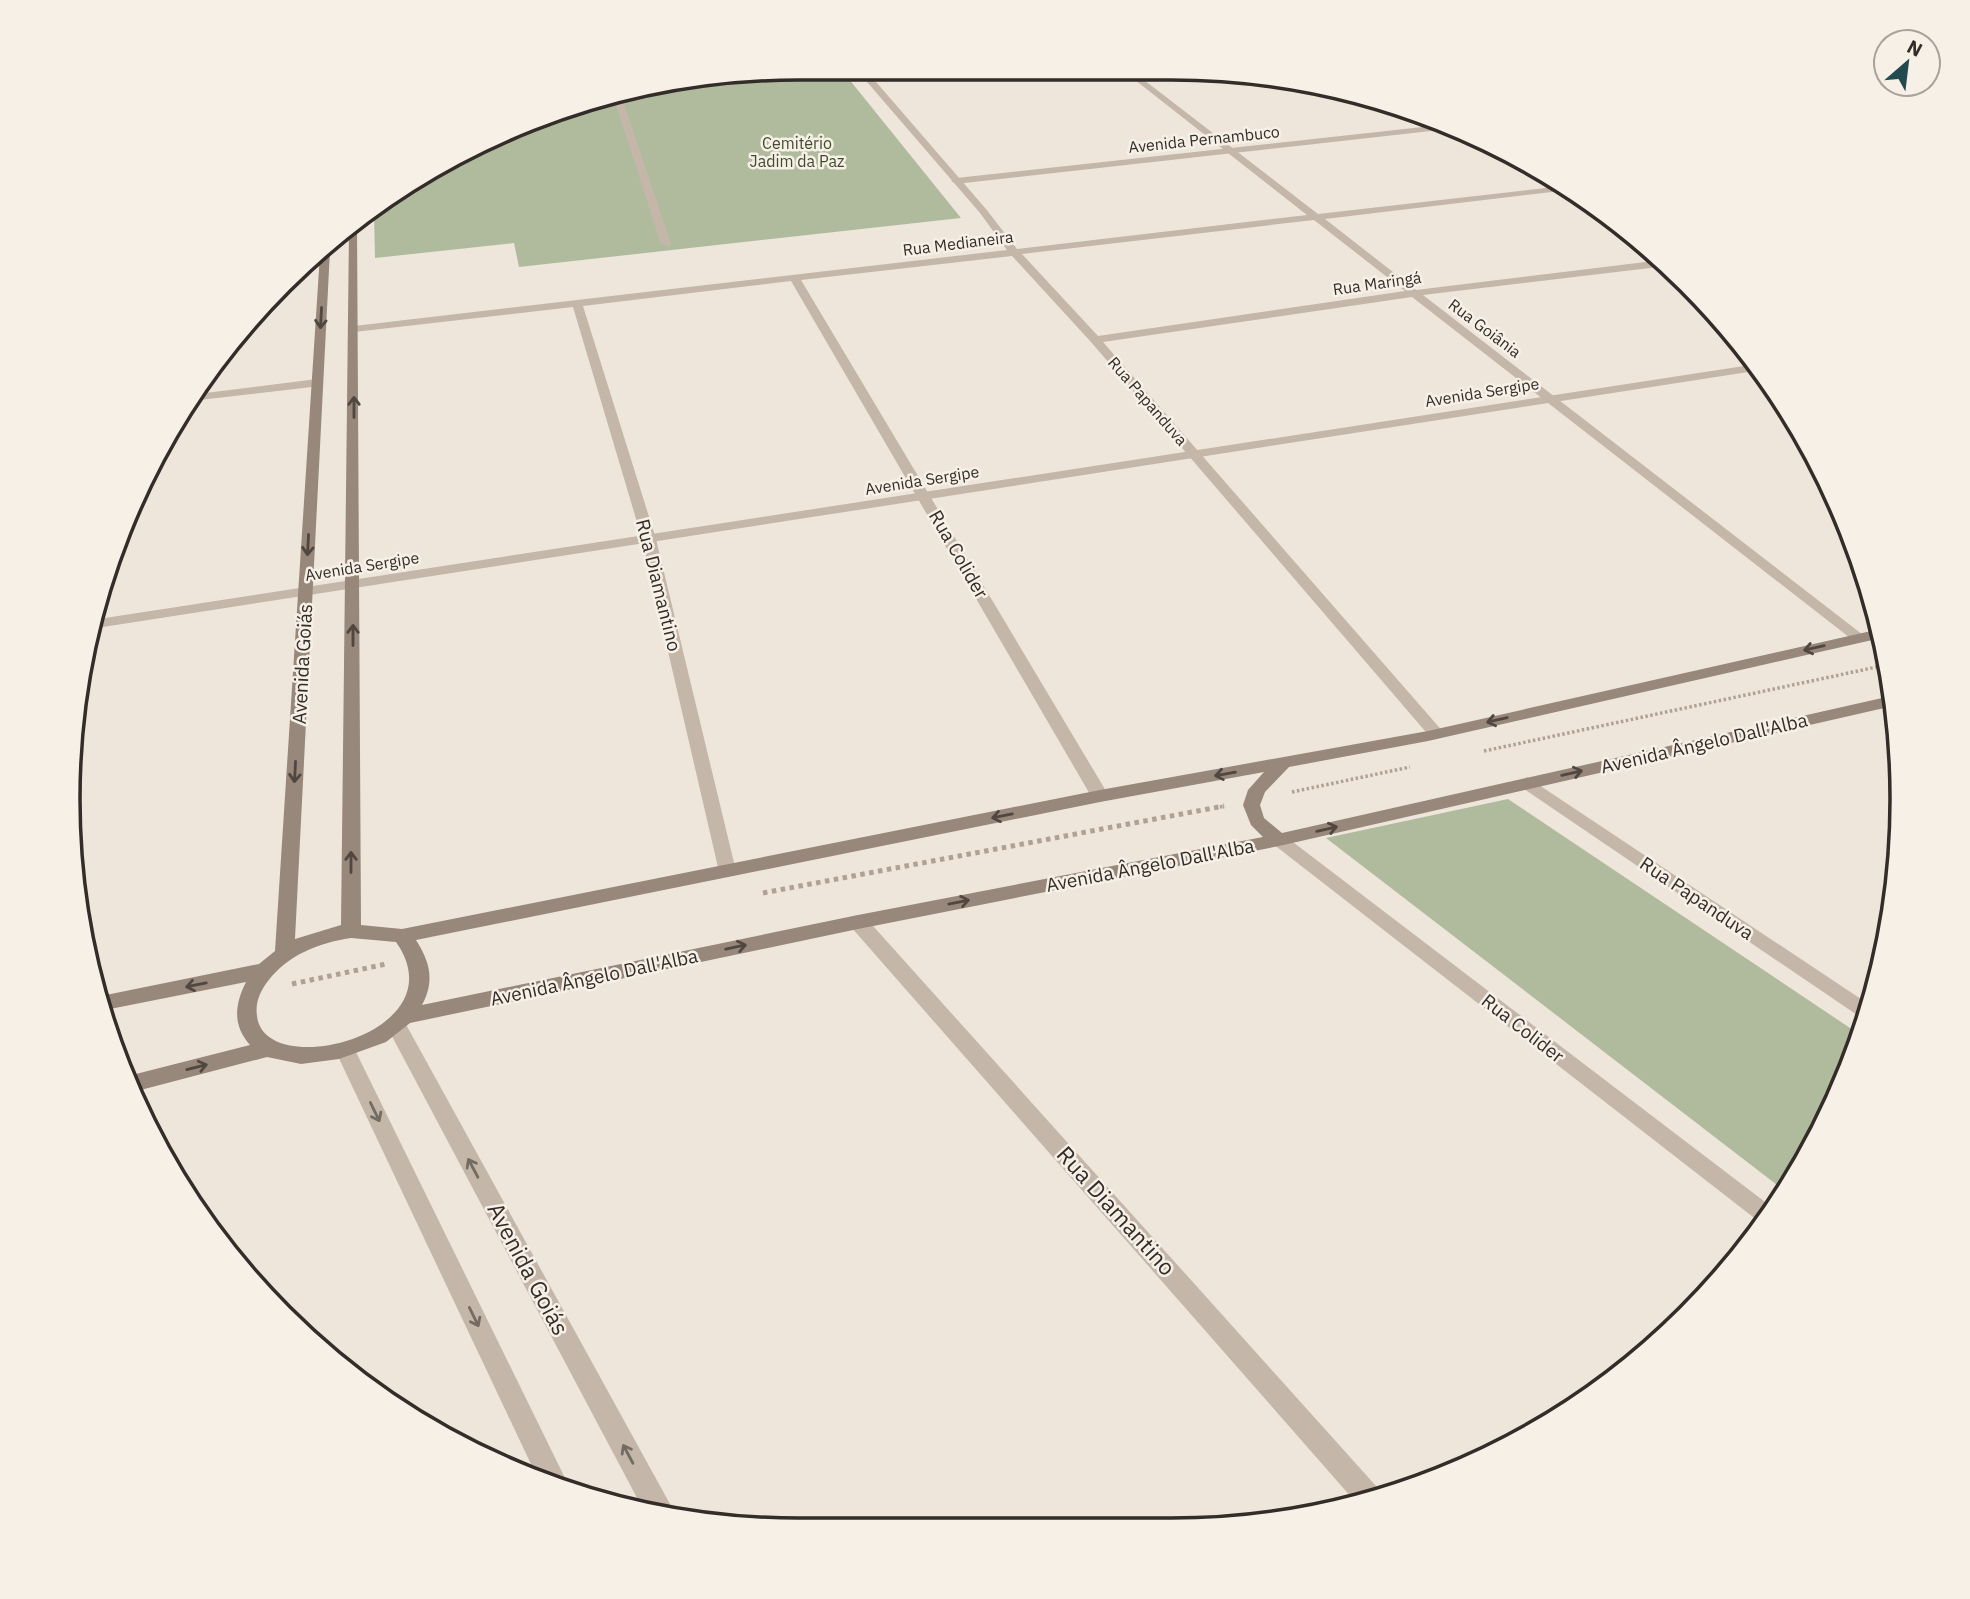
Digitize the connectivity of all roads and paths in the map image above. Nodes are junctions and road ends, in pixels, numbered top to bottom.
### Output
1 (869, 80) edge
2 (1139, 80) edge
3 (620, 103) edge
4 (1429, 129) edge
5 (1229, 150) junction
6 (956, 181) junction
7 (1549, 189) edge
8 (1313, 216) junction
9 (354, 235) edge
10 (666, 243) dead end
11 (1014, 252) junction
12 (324, 260) edge
13 (1651, 265) edge
14 (794, 278) junction
15 (1414, 293) junction
16 (577, 303) junction
17 (354, 329) junction
18 (1095, 340) junction
19 (1746, 369) edge
20 (317, 383) junction
21 (204, 397) edge
22 (1551, 399) junction
23 (1194, 454) junction
24 (926, 497) junction
25 (649, 540) junction
26 (353, 585) junction
27 (306, 592) junction
28 (103, 623) edge
29 (1870, 636) edge
30 (1859, 638) junction
31 (1877, 667) edge
32 (1883, 703) edge
33 (1437, 734) junction
34 (1481, 752) dead end
35 (1282, 765) junction
36 (1413, 766) dead end
37 (1527, 783) junction
38 (1100, 796) junction
39 (1251, 801) junction
40 (1279, 840) junction
41 (727, 871) junction
42 (759, 894) dead end
43 (858, 922) junction
44 (351, 930) junction
45 (402, 936) junction
46 (285, 953) junction
47 (417, 958) junction
48 (263, 971) junction
49 (249, 993) junction
50 (110, 1002) edge
51 (1858, 1007) edge
52 (401, 1020) junction
53 (269, 1048) junction
54 (345, 1050) junction
55 (138, 1082) edge
56 (1760, 1210) edge
57 (549, 1473) edge
58 (1365, 1492) edge
59 (655, 1504) edge

1 - 6 street, Rua Papanduva
2 - 5 street, Rua Goiânia
3 - 10 street
4 - 5 street, Avenida Pernambuco
5 - 6 street, Avenida Pernambuco
5 - 8 street, Rua Goiânia
6 - 11 street, Rua Papanduva
7 - 8 street, Rua Medianeira
8 - 11 street, Rua Medianeira
8 - 15 street, Rua Goiânia
9 - 17 main road
11 - 14 street, Rua Medianeira
11 - 18 street, Rua Papanduva
12 -> 20 main road, Avenida Goiás
13 - 15 street, Rua Maringá
14 - 16 street, Rua Medianeira
14 - 24 street, Rua Colider
15 - 18 street, Rua Maringá
15 - 22 street, Rua Goiânia
16 - 17 street, Rua Medianeira
16 - 25 street, Rua Diamantino
26 -> 17 main road
18 - 23 street, Rua Papanduva
19 - 22 street, Avenida Sergipe
20 - 21 street
20 -> 27 main road, Avenida Goiás
22 - 23 street, Avenida Sergipe
22 - 30 street, Rua Goiânia
23 - 24 street, Avenida Sergipe
23 - 33 street, Rua Papanduva
24 - 25 street, Avenida Sergipe
24 - 38 street, Rua Colider
25 - 26 street, Avenida Sergipe
25 - 41 street, Rua Diamantino
26 - 27 street, Avenida Sergipe
44 -> 26 main road
27 - 28 street, Avenida Sergipe
27 -> 46 main road, Avenida Goiás
29 - 30 main road
30 -> 33 main road
31 - 34 path
37 -> 32 main road, Avenida Ângelo Dall'Alba
33 - 35 main road
35 -> 38 main road
35 - 39 main road
36 - 39 path
40 -> 37 main road, Avenida Ângelo Dall'Alba
37 - 51 street, Rua Papanduva
38 -> 41 main road
39 - 40 main road
39 - 42 path
43 -> 40 main road, Avenida Ângelo Dall'Alba
40 - 56 street, Rua Colider
41 - 45 main road
52 -> 43 main road, Avenida Ângelo Dall'Alba
43 - 58 street, Rua Diamantino
44 - 45 main road
44 - 46 main road
45 - 47 main road
46 - 48 main road
47 - 49 path
47 - 52 main road
48 - 49 main road
48 -> 50 main road
49 - 53 main road
52 - 54 main road, Avenida Ângelo Dall'Alba
59 -> 52 street, Avenida Goiás
53 - 54 main road, Avenida Ângelo Dall'Alba
55 -> 53 main road
54 -> 57 street

